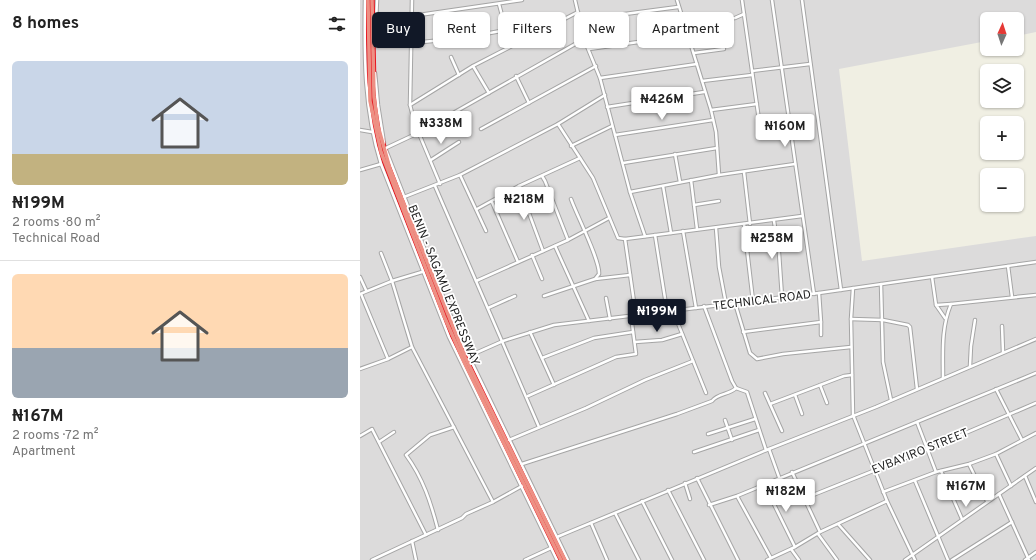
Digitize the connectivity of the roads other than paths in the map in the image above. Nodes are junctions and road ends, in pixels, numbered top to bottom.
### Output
1 (365, 0) edge
2 (368, 0) edge
3 (372, 0) edge
4 (377, 0) edge
5 (412, 0) edge
6 (494, 0) edge
7 (522, 0) edge
8 (575, 0) edge
9 (677, 0) edge
10 (742, 0) edge
11 (772, 0) edge
12 (802, 0) edge
13 (495, 4) junction
14 (500, 4) junction
15 (678, 7) junction
16 (412, 12) edge
17 (502, 12) edge
18 (578, 12) edge
19 (680, 12) edge
20 (629, 13) edge
21 (425, 14) edge
22 (743, 16) junction
23 (734, 17) edge
24 (367, 29) junction
25 (498, 32) edge
26 (425, 42) edge
27 (637, 42) edge
28 (574, 44) edge
29 (412, 48) edge
30 (506, 48) edge
31 (692, 48) edge
32 (589, 49) joint
33 (724, 49) dead end
34 (694, 53) junction
35 (451, 57) dead end
36 (697, 64) junction
37 (810, 64) junction
38 (473, 66) junction
39 (596, 66) junction
40 (781, 68) junction
41 (752, 71) junction
42 (459, 75) junction
43 (752, 75) junction
44 (516, 76) junction
45 (600, 78) junction
46 (702, 81) junction
47 (704, 92) junction
48 (488, 93) junction
49 (605, 95) junction
50 (529, 103) junction
51 (410, 104) junction
52 (757, 104) junction
53 (607, 107) junction
54 (711, 110) junction
55 (713, 120) junction
56 (558, 124) junction
57 (612, 126) junction
58 (481, 129) dead end
59 (360, 130) edge
60 (372, 132) junction
61 (418, 133) junction
62 (615, 134) junction
63 (762, 134) dead end
64 (459, 142) dead end
65 (571, 146) junction
66 (386, 148) junction
67 (717, 148) junction
68 (675, 154) junction
69 (580, 158) junction
70 (431, 160) junction
71 (622, 163) junction
72 (381, 164) junction
73 (794, 164) junction
74 (360, 170) edge
75 (744, 172) junction
76 (460, 175) junction
77 (719, 175) junction
78 (542, 176) junction
79 (692, 180) junction
80 (680, 182) junction
81 (440, 184) junction
82 (435, 186) junction
83 (519, 186) junction
84 (663, 186) junction
85 (630, 192) junction
86 (404, 197) junction
87 (571, 199) dead end
88 (719, 201) dead end
89 (492, 202) junction
90 (694, 205) junction
91 (477, 209) junction
92 (802, 216) junction
93 (609, 218) junction
94 (774, 221) junction
95 (744, 224) junction
96 (750, 224) junction
97 (716, 228) junction
98 (697, 229) junction
99 (486, 231) dead end
100 (683, 231) junction
101 (584, 232) junction
102 (671, 233) junction
103 (655, 235) junction
104 (645, 236) junction
105 (625, 239) junction
106 (568, 240) junction
107 (555, 246) junction
108 (543, 251) junction
109 (381, 253) dead end
110 (532, 255) junction
111 (518, 262) junction
112 (1036, 262) edge
113 (1008, 266) junction
114 (422, 272) junction
115 (630, 276) junction
116 (360, 277) edge
117 (932, 278) junction
118 (542, 279) dead end
119 (595, 279) junction
120 (392, 280) junction
121 (476, 281) junction
122 (436, 284) junction
123 (881, 284) junction
124 (572, 286) junction
125 (853, 288) junction
126 (366, 290) junction
127 (841, 290) junction
128 (819, 293) junction
129 (360, 294) edge
130 (814, 294) junction
131 (1036, 295) edge
132 (514, 296) dead end
133 (544, 296) dead end
134 (782, 297) junction
135 (1012, 297) junction
136 (606, 298) dead end
137 (753, 301) junction
138 (735, 303) junction
139 (726, 304) junction
140 (951, 304) junction
141 (936, 305) junction
142 (704, 306) junction
143 (488, 308) junction
144 (696, 308) junction
145 (667, 311) junction
146 (673, 311) junction
147 (631, 316) junction
148 (636, 316) junction
149 (945, 318) junction
150 (610, 319) junction
151 (851, 319) junction
152 (883, 320) junction
153 (975, 320) dead end
154 (589, 321) junction
155 (821, 322) junction
156 (1002, 326) dead end
157 (530, 332) junction
158 (633, 332) junction
159 (743, 332) junction
160 (682, 334) junction
161 (821, 335) dead end
162 (1036, 339) edge
163 (503, 341) junction
164 (635, 342) junction
165 (412, 347) junction
166 (851, 347) junction
167 (1003, 352) junction
168 (469, 356) junction
169 (542, 358) junction
170 (388, 359) junction
171 (693, 361) junction
172 (970, 366) junction
173 (360, 369) edge
174 (1036, 373) edge
175 (852, 376) junction
176 (943, 378) junction
177 (554, 385) junction
178 (820, 385) junction
179 (736, 388) junction
180 (917, 389) junction
181 (996, 389) junction
182 (706, 393) dead end
183 (765, 393) dead end
184 (795, 395) junction
185 (528, 396) junction
186 (891, 400) junction
187 (827, 403) dead end
188 (1036, 403) edge
189 (770, 404) junction
190 (802, 414) dead end
191 (1010, 414) junction
192 (853, 415) junction
193 (756, 419) junction
194 (725, 420) dead end
195 (917, 422) junction
196 (454, 427) junction
197 (539, 427) junction
198 (728, 429) junction
199 (759, 430) junction
200 (782, 431) dead end
201 (394, 432) dead end
202 (1036, 433) edge
203 (708, 434) dead end
204 (360, 436) edge
205 (510, 440) junction
206 (732, 440) junction
207 (1022, 440) junction
208 (379, 442) junction
209 (864, 444) junction
210 (928, 449) junction
211 (768, 450) junction
212 (694, 452) dead end
213 (996, 454) junction
214 (522, 464) junction
215 (969, 464) junction
216 (1036, 468) edge
217 (874, 470) junction
218 (941, 471) junction
219 (792, 472) junction
220 (936, 472) junction
221 (1025, 476) junction
222 (779, 477) junction
223 (697, 478) junction
224 (915, 481) junction
225 (685, 483) junction
226 (764, 484) junction
227 (522, 486) junction
228 (1011, 486) junction
229 (668, 490) junction
230 (883, 492) junction
231 (999, 494) junction
232 (737, 496) junction
233 (690, 499) dead end
234 (803, 499) junction
235 (642, 501) junction
236 (887, 501) junction
237 (493, 502) junction
238 (987, 502) junction
239 (1036, 502) edge
240 (709, 505) junction
241 (615, 513) junction
242 (962, 520) junction
243 (1012, 522) junction
244 (591, 523) junction
245 (838, 524) junction
246 (438, 530) junction
247 (819, 533) junction
248 (426, 535) junction
249 (557, 537) junction
250 (937, 537) junction
251 (412, 541) junction
252 (795, 547) junction
253 (551, 548) junction
254 (791, 549) junction
255 (1036, 552) edge
256 (913, 554) junction
257 (771, 558) junction
258 (1027, 559) edge
259 (372, 560) edge
260 (416, 560) edge
261 (525, 560) edge
262 (557, 560) edge
263 (561, 560) edge
264 (567, 560) edge
265 (607, 560) edge
266 (639, 560) edge
267 (672, 560) edge
268 (704, 560) edge
269 (738, 560) edge
270 (767, 560) edge
271 (799, 560) edge
272 (837, 560) edge
273 (870, 560) edge
274 (905, 560) edge
275 (915, 560) edge
276 (948, 560) edge
277 (952, 560) edge

1 - 24 street
2 - 24 highway, BENIN - SAGAMU EXPRESSWAY
3 - 122 highway
4 - 66 street
5 - 16 street
6 - 13 street
7 - 14 street
8 - 18 street
9 - 15 street
10 - 22 street
11 - 40 street
12 - 37 street
13 - 14 street
13 - 21 street
14 - 17 street
15 - 19 street
15 - 20 street
22 - 23 street
22 - 41 street
24 - 60 street
24 - 263 highway, BENIN - SAGAMU EXPRESSWAY
25 - 26 street
27 - 32 street
28 - 44 street
29 - 51 street
30 - 38 street
31 - 34 street
32 - 39 street
33 - 34 street
34 - 36 street
35 - 42 street
36 - 45 street
36 - 46 street
37 - 40 street
37 - 127 street
38 - 42 street
38 - 48 street
39 - 45 street
39 - 50 street
40 - 41 street
40 - 73 street
41 - 43 street
42 - 51 street
43 - 46 street
43 - 52 street
44 - 48 street
44 - 50 street
45 - 49 street
46 - 47 street
47 - 53 street
47 - 54 street
48 - 61 street
49 - 53 street
49 - 56 street
50 - 58 street
51 - 61 street
52 - 54 street
52 - 63 street
53 - 57 street
54 - 55 street
55 - 62 street
55 - 67 street
56 - 65 street
56 - 76 street
57 - 62 street
57 - 65 street
59 - 60 street
60 - 72 street
61 - 66 street
61 - 70 street
62 - 71 street
64 - 70 street
65 - 69 street
66 - 86 street
67 - 68 street
67 - 77 street
68 - 71 street
68 - 80 street
69 - 78 street
69 - 93 street
70 - 81 street
71 - 85 street
72 - 74 street
72 - 114 street
73 - 75 street
73 - 92 street
75 - 77 street
75 - 96 street
76 - 81 street
76 - 91 street
77 - 79 street
78 - 83 street
78 - 106 street
79 - 80 street
79 - 90 street
80 - 84 street
81 - 82 street
82 - 86 street
82 - 121 street
83 - 89 street
83 - 108 street
84 - 85 street
84 - 102 street
85 - 104 street
86 - 122 street
87 - 101 street
88 - 90 street
89 - 91 street
89 - 111 street
90 - 98 street
91 - 99 street
92 - 94 street
92 - 130 street
93 - 101 street
93 - 105 street
94 - 96 street
94 - 134 street
95 - 96 street
95 - 97 street
95 - 137 street
97 - 98 street
97 - 139 street
98 - 100 street
100 - 102 street
100 - 144 street
101 - 106 street
101 - 119 street
102 - 103 street
103 - 104 street
103 - 145 street
104 - 105 street
105 - 115 street
106 - 107 street
107 - 108 street
107 - 124 street
108 - 110 street
109 - 120 street
110 - 111 street
110 - 118 street
111 - 121 street
112 - 113 street, TECHNICAL ROAD
113 - 117 street, TECHNICAL ROAD
113 - 135 street
114 - 120 street
114 - 227 street
115 - 119 street
115 - 148 street
116 - 126 street
117 - 123 street, TECHNICAL ROAD
117 - 141 street
119 - 124 street
120 - 126 street
120 - 165 street
121 - 143 street
122 - 168 street
122 - 264 highway
123 - 125 street, TECHNICAL ROAD
123 - 152 street
124 - 133 street
124 - 154 street
125 - 127 street, TECHNICAL ROAD
125 - 151 street
126 - 129 street
127 - 128 street, TECHNICAL ROAD
128 - 130 street, TECHNICAL ROAD
128 - 155 street
129 - 170 street
130 - 134 street, TECHNICAL ROAD
131 - 135 street
132 - 143 street
134 - 137 street, TECHNICAL ROAD
135 - 140 street
136 - 150 street
137 - 138 street, TECHNICAL ROAD
138 - 139 street, TECHNICAL ROAD
138 - 159 street
139 - 142 street, TECHNICAL ROAD
140 - 141 street
140 - 149 street
141 - 149 street
142 - 144 street, TECHNICAL ROAD
142 - 179 street
143 - 163 street
144 - 146 street, TECHNICAL ROAD
145 - 146 street, TECHNICAL ROAD
145 - 148 street, TECHNICAL ROAD
146 - 160 street
147 - 148 street, TECHNICAL ROAD
147 - 150 street, TECHNICAL ROAD
147 - 158 street
149 - 176 street
150 - 154 street, TECHNICAL ROAD
151 - 152 street
151 - 166 street
152 - 180 street
152 - 186 street
153 - 172 street
154 - 157 street, TECHNICAL ROAD
155 - 159 street
155 - 161 street
156 - 167 street
157 - 163 street, TECHNICAL ROAD
157 - 169 street
158 - 164 street
158 - 169 street
159 - 166 street
160 - 164 street
160 - 171 street
162 - 167 street
163 - 168 street, TECHNICAL ROAD
163 - 185 street
164 - 177 street
165 - 170 street
165 - 196 street
166 - 175 street
167 - 172 street
168 - 205 street
169 - 177 street
170 - 173 street
171 - 182 street
171 - 197 street
172 - 176 street
174 - 181 street
175 - 178 street
175 - 192 street
176 - 180 street
177 - 185 street
178 - 184 street
178 - 187 street
179 - 193 street
179 - 214 street
180 - 186 street
181 - 191 street
181 - 195 street
183 - 189 street
184 - 189 street
184 - 190 street
185 - 197 street
186 - 192 street
188 - 191 street, EVBAYIRO STREET
189 - 200 street
191 - 207 street
191 - 210 street, EVBAYIRO STREET
192 - 209 street
192 - 211 street
193 - 198 street
193 - 199 street
194 - 198 street
195 - 209 street
195 - 210 street
196 - 237 street
196 - 246 street
197 - 205 street
198 - 203 street
198 - 206 street
199 - 206 street
199 - 211 street
201 - 208 street
202 - 207 street
204 - 208 street
205 - 214 street
206 - 212 street
207 - 213 street
208 - 248 street
209 - 217 street
209 - 219 street
210 - 217 street, EVBAYIRO STREET
210 - 220 street
211 - 222 street
211 - 223 street
213 - 215 street
213 - 228 street
214 - 249 street
215 - 218 street
215 - 238 street
216 - 221 street
217 - 230 street
217 - 234 street, EVBAYIRO STREET
218 - 220 street
218 - 242 street
219 - 222 street
219 - 234 street
220 - 224 street
221 - 228 street
221 - 239 street
222 - 226 street
223 - 225 street
223 - 240 street
224 - 230 street
224 - 250 street
225 - 229 street
225 - 233 street
226 - 232 street
226 - 252 street
227 - 237 street
227 - 253 street
228 - 231 street
229 - 235 street
229 - 268 street
230 - 236 street
231 - 238 street
231 - 243 street
232 - 240 street
232 - 257 street
234 - 247 street
235 - 241 street
235 - 267 street
236 - 245 street
236 - 256 street
237 - 246 street
238 - 242 street
240 - 269 street
241 - 244 street
241 - 266 street
242 - 250 street
243 - 258 street
243 - 277 street
244 - 249 street
244 - 265 street
245 - 247 street
245 - 273 street
246 - 248 street
247 - 252 street
247 - 272 street
248 - 251 street
249 - 264 street
250 - 256 street
250 - 276 street
251 - 259 street
251 - 260 street
252 - 254 street
253 - 261 street
253 - 262 street
254 - 257 street
254 - 271 street
255 - 258 street
256 - 274 street
256 - 275 street
257 - 270 street

